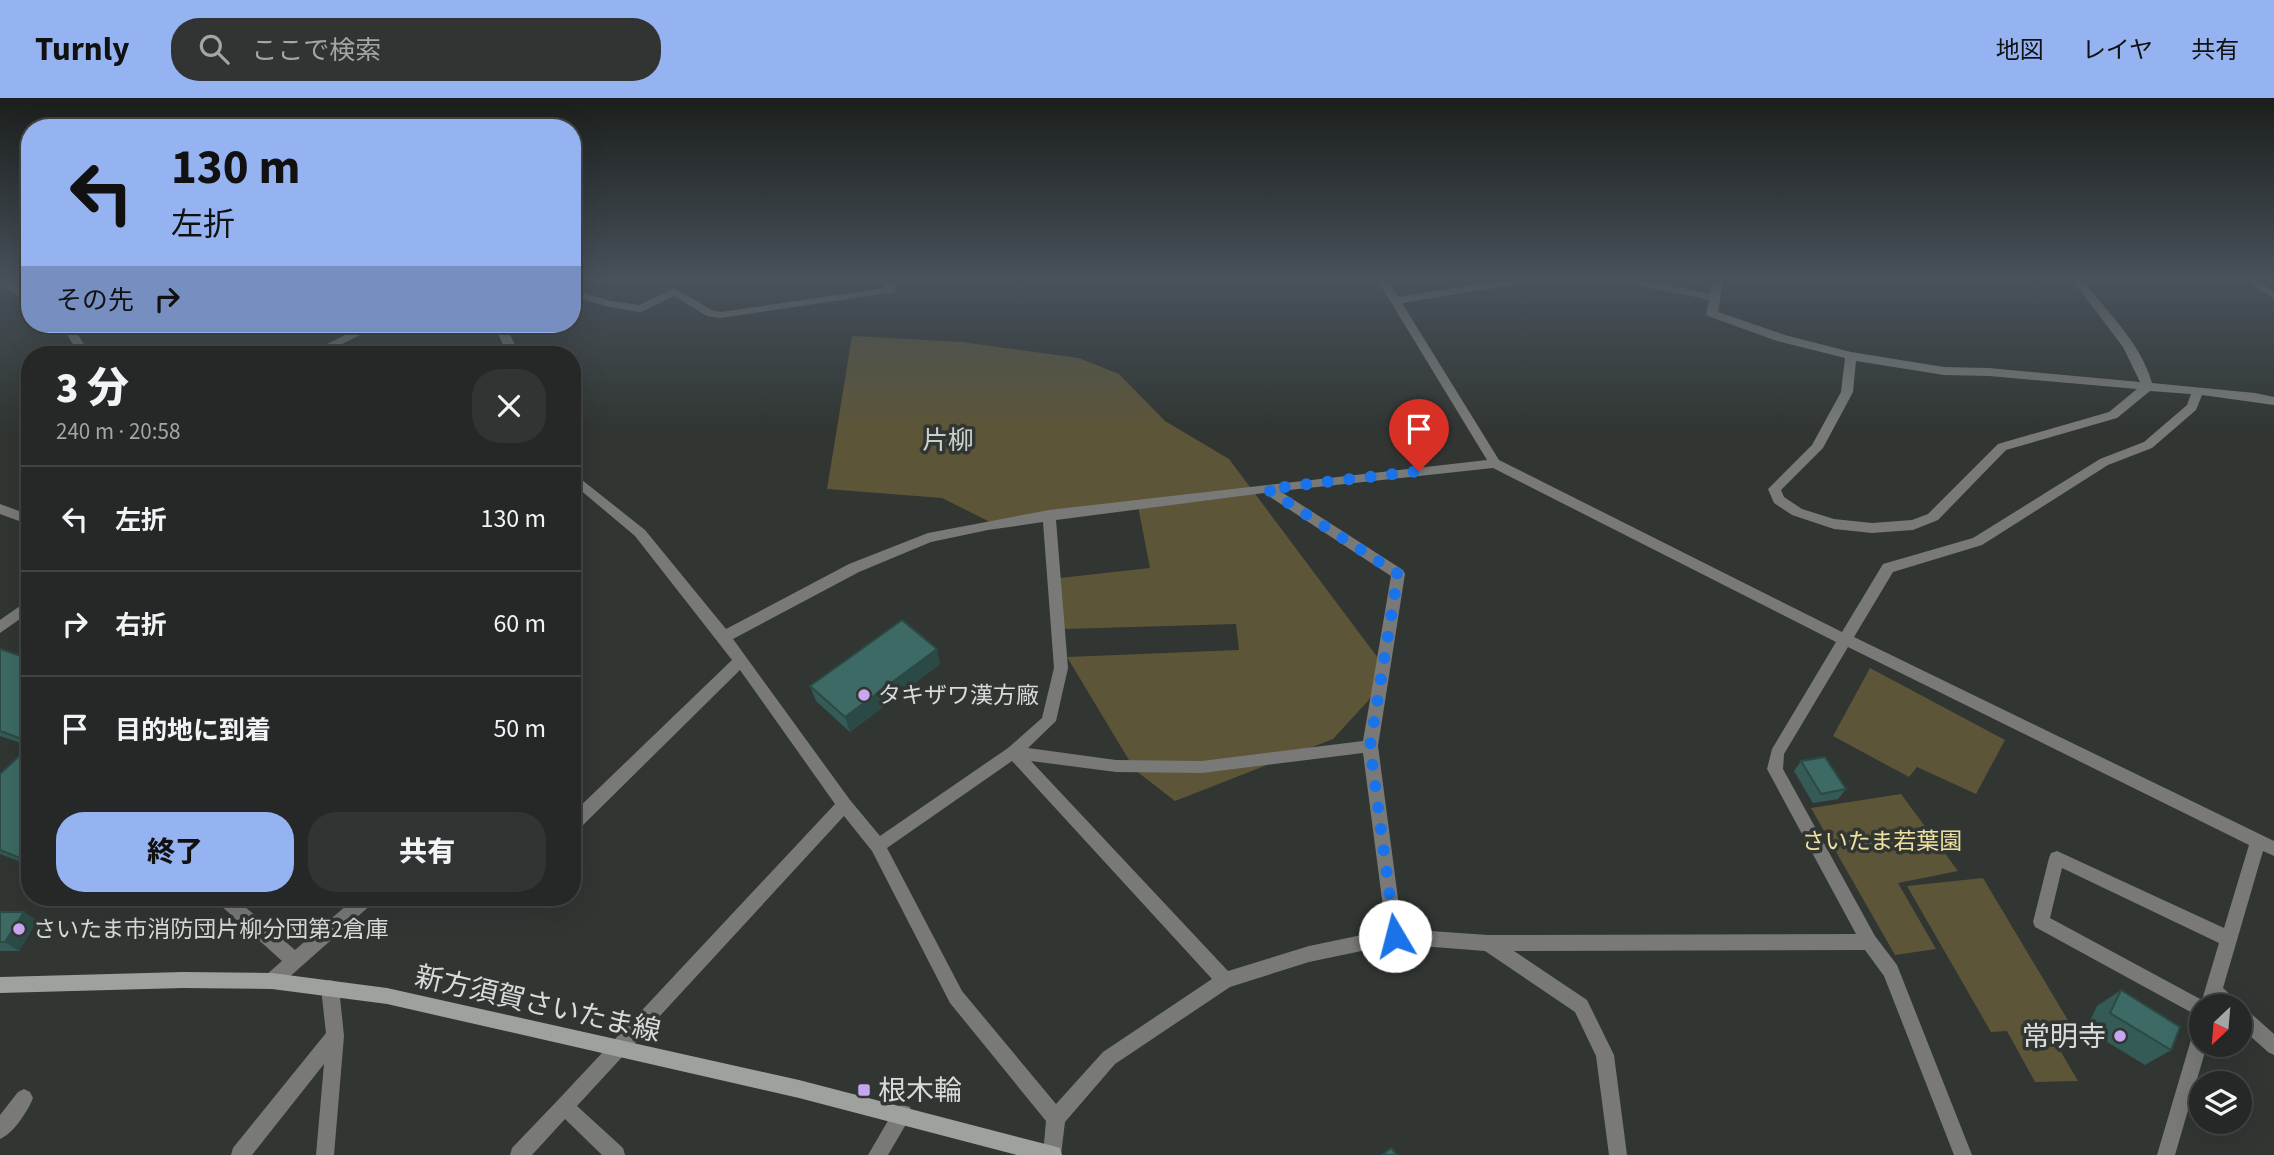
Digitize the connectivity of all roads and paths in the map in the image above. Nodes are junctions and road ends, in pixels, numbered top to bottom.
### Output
1 (1413, 330) edge
2 (1758, 330) edge
3 (2116, 330) edge
4 (357, 333) edge
5 (329, 346) edge
6 (1851, 356) junction
7 (2147, 387) junction
8 (2197, 391) junction
9 (2274, 401) edge
10 (1495, 463) junction
11 (581, 484) edge
12 (1267, 489) junction
13 (0, 509) edge
14 (1049, 515) junction
15 (21, 517) edge
16 (21, 611) edge
17 (0, 628) edge
18 (724, 637) junction
19 (1844, 639) junction
20 (741, 660) junction
21 (1370, 746) junction
22 (1013, 752) junction
23 (844, 805) junction
24 (581, 816) edge
25 (2258, 841) junction
26 (878, 846) junction
27 (2274, 849) edge
28 (233, 906) edge
29 (357, 906) edge
30 (1395, 936) junction
31 (2229, 939) junction
32 (1869, 942) junction
33 (1488, 943) junction
34 (294, 961) junction
35 (1224, 980) junction
36 (272, 981) junction
37 (0, 985) edge
38 (330, 988) junction
39 (2212, 994) edge
40 (2189, 1002) edge
41 (2252, 1026) edge
42 (335, 1035) junction
43 (2274, 1046) edge
44 (618, 1047) junction
45 (2195, 1057) edge
46 (24, 1098) dead end
47 (564, 1106) junction
48 (903, 1114) junction
49 (1056, 1118) junction
50 (0, 1130) edge
51 (240, 1155) edge
52 (325, 1155) edge
53 (519, 1155) edge
54 (617, 1155) edge
55 (877, 1155) edge
56 (1053, 1155) edge
57 (1618, 1155) edge
58 (1963, 1155) edge
59 (2166, 1155) edge

1 - 10 street
2 - 6 street
3 - 7 street
4 - 5 street
6 - 7 street
6 - 7 street
7 - 8 street
8 - 9 street
8 - 19 street
10 - 12 street
10 - 19 street
11 - 18 street
12 - 14 street
12 - 21 street
13 - 15 street
14 - 18 street
14 - 22 street
16 - 17 street
18 - 20 street
19 - 25 street
19 - 32 street
20 - 23 street
20 - 24 street
21 - 22 street
21 - 30 street
22 - 26 street
22 - 35 street
23 - 26 street
23 - 44 street
25 - 27 street
25 - 31 street
26 - 49 street
28 - 34 street
29 - 34 street
30 - 33 street
30 - 35 street
31 - 39 street
31 - 40 street
32 - 33 street
32 - 58 street
33 - 57 street
34 - 36 street
35 - 49 street
36 - 37 main road, 新方須賀さいたま線
36 - 38 main road, 新方須賀さいたま線
38 - 42 street
38 - 44 main road, 新方須賀さいたま線
41 - 43 street
42 - 51 street
42 - 52 street
44 - 47 street
44 - 48 main road, 新方須賀さいたま線
45 - 59 street
46 - 50 street
47 - 53 street
47 - 54 street
48 - 55 street
48 - 56 main road, 新方須賀さいたま線
49 - 56 street

